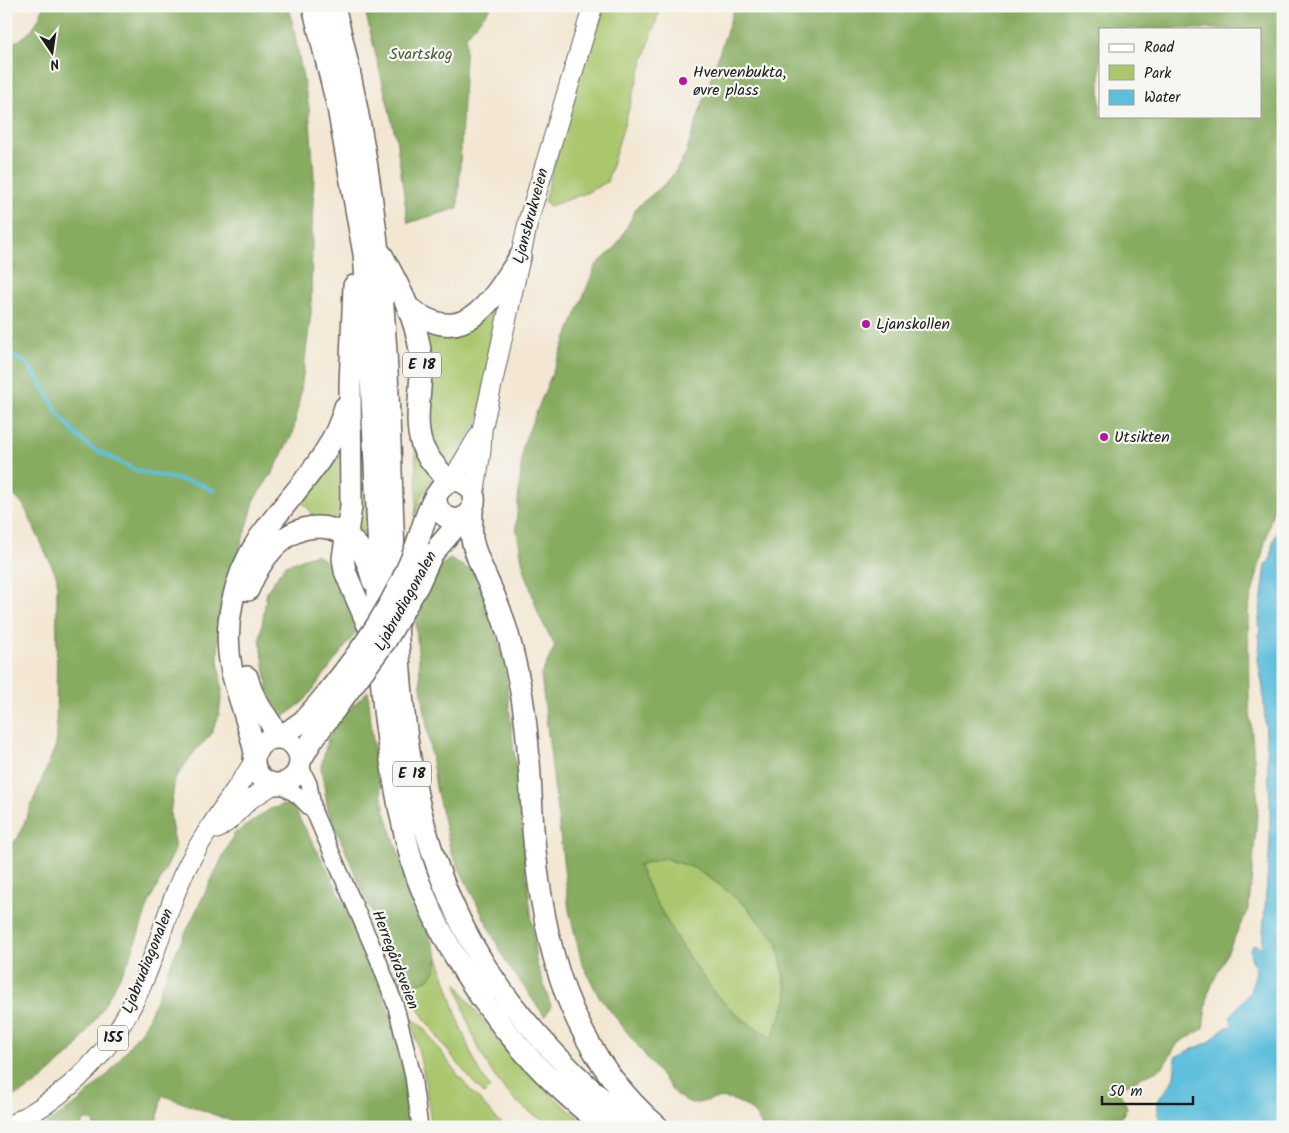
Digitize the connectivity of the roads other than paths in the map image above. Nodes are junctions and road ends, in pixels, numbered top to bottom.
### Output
1 (313, 6) edge
2 (334, 6) edge
3 (593, 6) edge
4 (350, 178) junction
5 (378, 247) junction
6 (520, 257) junction
7 (407, 306) junction
8 (350, 385) junction
9 (482, 430) junction
10 (446, 487) junction
11 (470, 508) junction
12 (346, 536) junction
13 (377, 591) junction
14 (379, 648) junction
15 (328, 706) junction
16 (280, 738) junction
17 (255, 758) junction
18 (300, 763) junction
19 (277, 784) junction
20 (314, 812) junction
21 (204, 839) junction
22 (6, 1127) edge
23 (420, 1127) edge
24 (605, 1127) edge
25 (635, 1127) edge
26 (658, 1127) edge

1 - 4 highway, E 18
2 - 5 highway, E 18
3 - 6 main road, Ljansbrukveien
4 - 8 highway, E 18
4 - 13 highway, E 18
5 - 7 highway, E 18
5 - 25 highway, E 18
6 - 7 highway
6 - 9 main road, Ljansbrukveien
7 - 10 highway, E 18
8 - 12 highway, E 18
8 - 17 highway, E 18
9 - 10 main road, Ljansbrukveien
9 - 11 main road, Ljansbrukveien
10 - 11 highway, E 18
10 - 11 highway, E 18
10 - 15 highway, Ljabrudiagonalen, bridge
11 - 15 highway, Ljabrudiagonalen, bridge
11 - 26 highway
12 - 13 highway, E 18
12 - 14 highway, E 18
12 - 16 highway, E 18
13 - 14 highway, E 18
14 - 24 highway, E 18
15 - 16 highway, Ljabrudiagonalen
15 - 18 highway, Ljabrudiagonalen
16 - 17 highway
16 - 18 highway, E 18
17 - 19 highway, E 18
17 - 21 main road, Ljabrudiagonalen / 155
18 - 19 highway
18 - 20 street, Herregårdsveien
19 - 20 street, Herregårdsveien
19 - 21 main road, Ljabrudiagonalen / 155
20 - 23 street, Herregårdsveien
21 - 22 main road, Ljabrudiagonalen / 155

